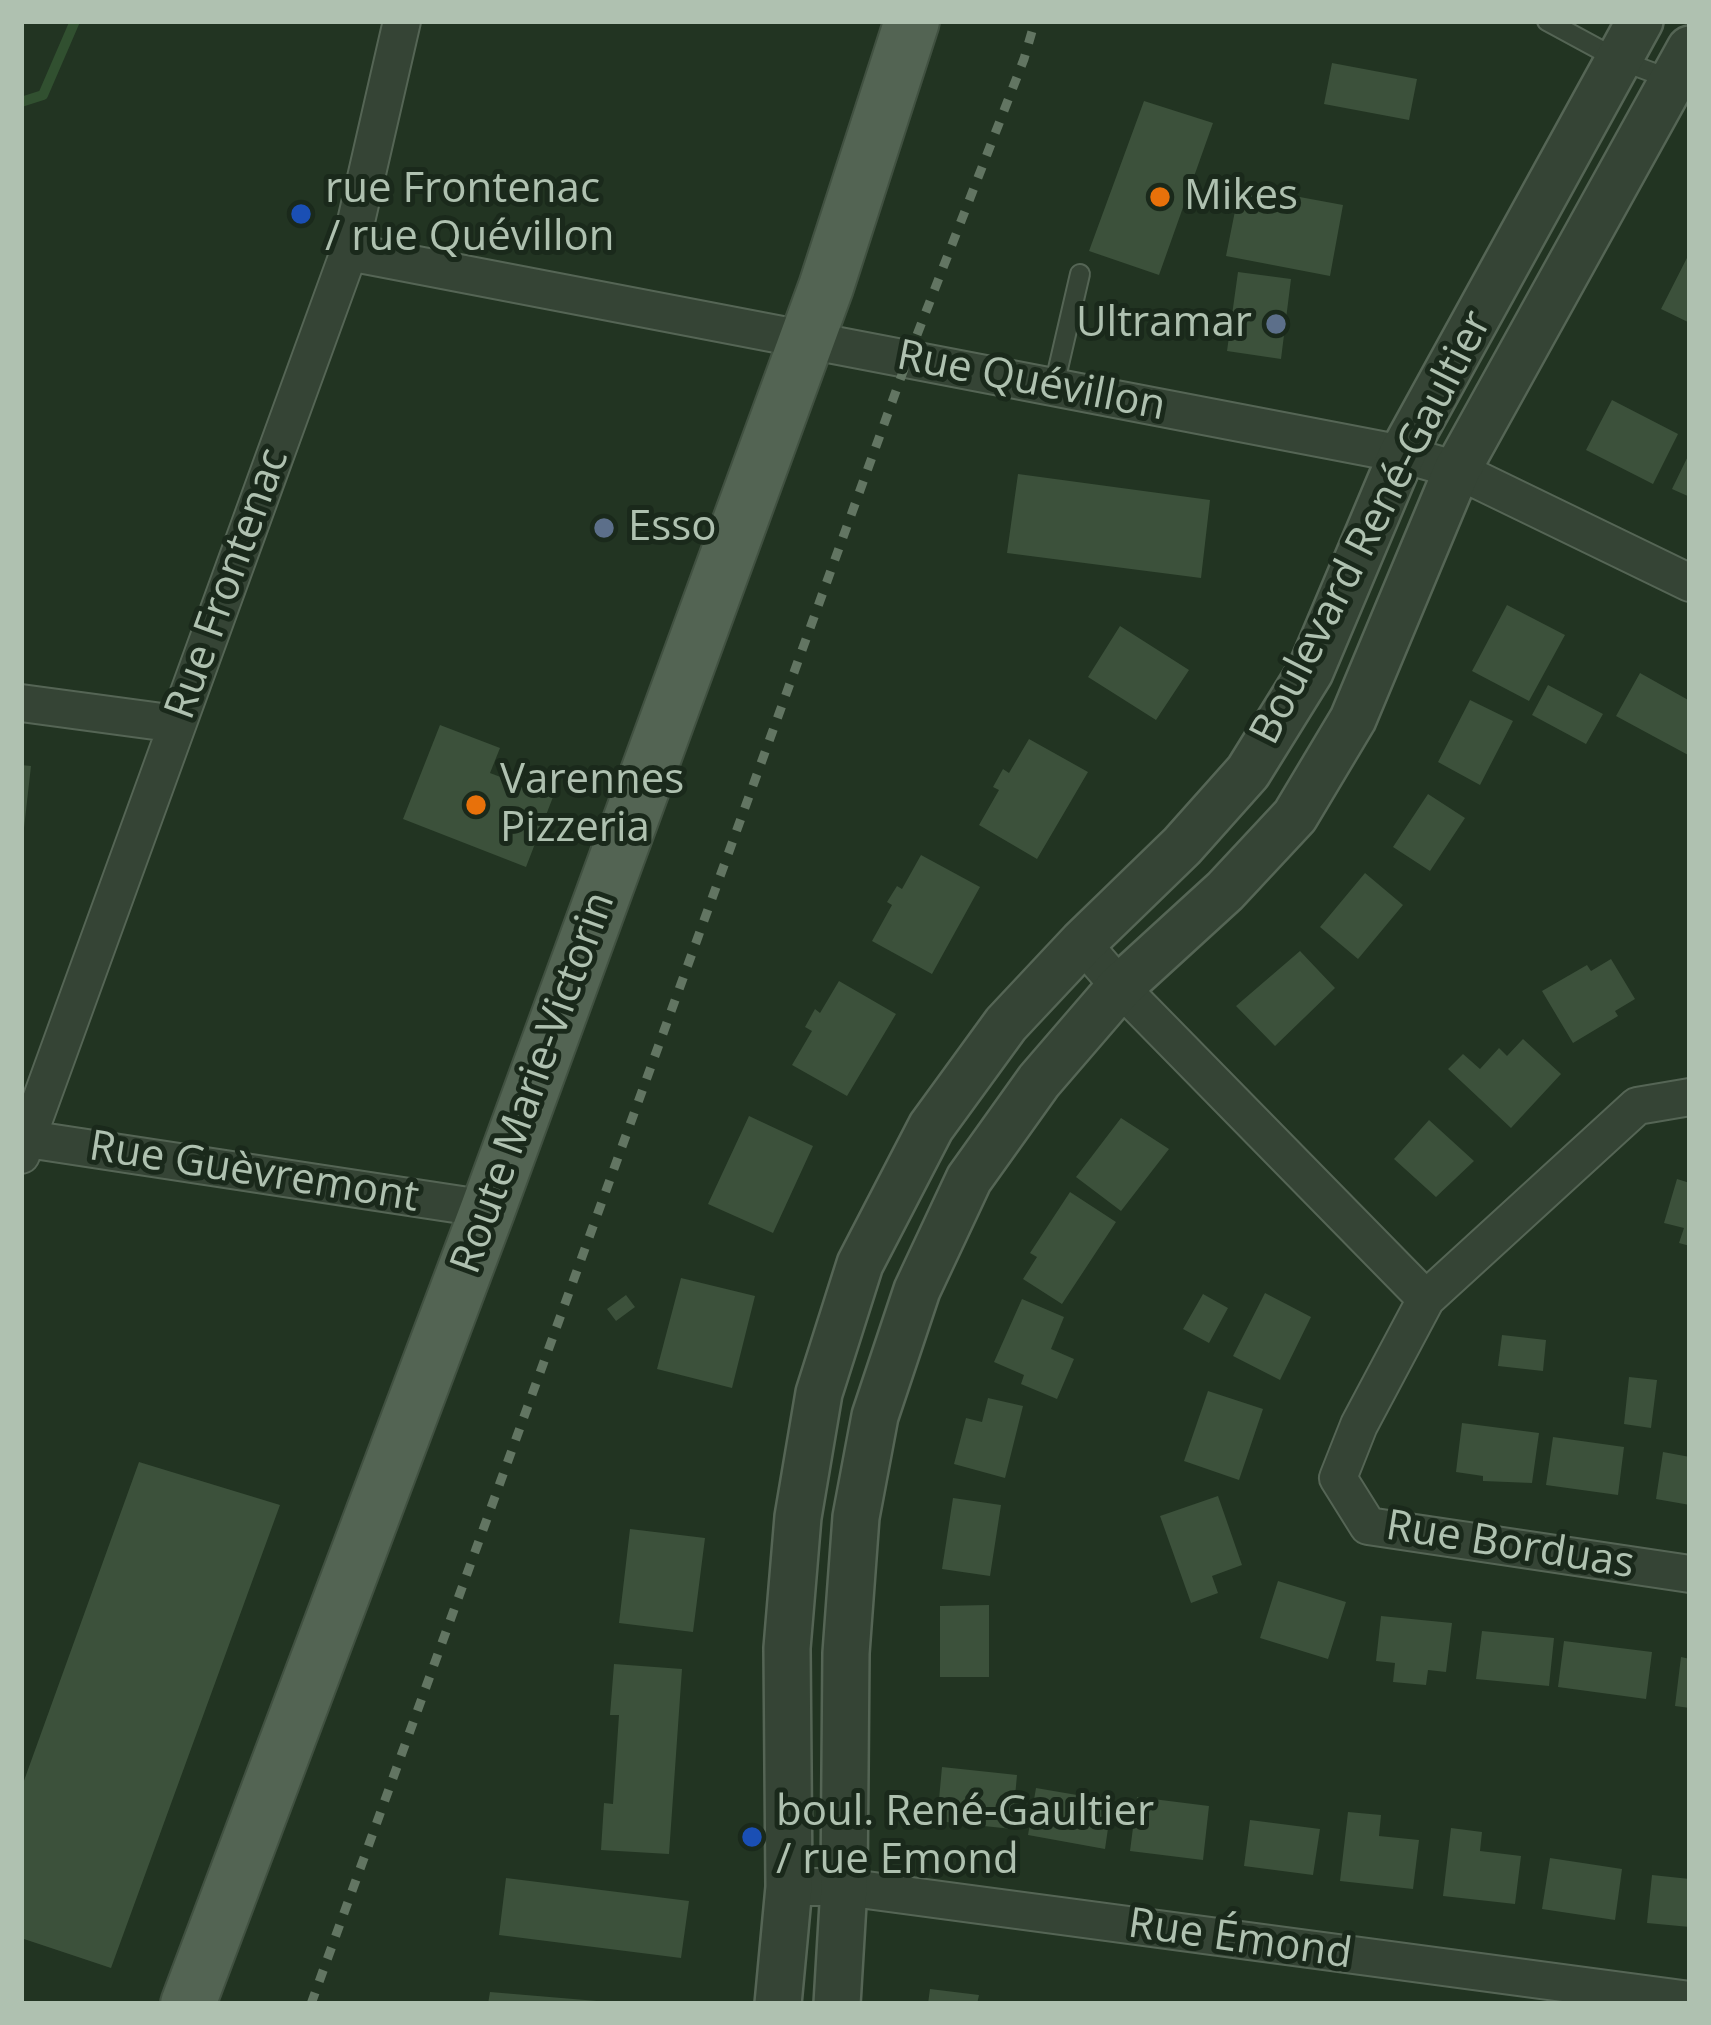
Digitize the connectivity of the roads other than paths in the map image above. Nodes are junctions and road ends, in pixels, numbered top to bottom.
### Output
1 (402, 21) edge
2 (912, 21) edge
3 (1547, 21) edge
4 (1630, 40) edge
5 (1682, 64) edge
6 (349, 252) junction
7 (1080, 274) dead end
8 (808, 338) junction
9 (1054, 386) junction
10 (1402, 454) junction
11 (1456, 470) junction
12 (1690, 584) edge
13 (21, 703) edge
14 (177, 724) junction
15 (1082, 943) junction
16 (1120, 987) junction
17 (1690, 1096) edge
18 (23, 1144) edge
19 (488, 1209) junction
20 (1426, 1299) junction
21 (1690, 1574) edge
22 (789, 1887) junction
23 (844, 1887) junction
24 (1690, 2000) edge
25 (188, 2004) edge
26 (778, 2004) edge
27 (837, 2004) edge

1 - 6 street, Rue Frontenac
2 - 8 main road, Route Marie-Victorin
3 - 4 lane
4 - 5 lane
4 - 10 street, Boulevard René-Gaultier
5 - 11 street, Boulevard René-Gaultier
6 - 8 street, Rue Quévillon
6 - 14 street, Rue Frontenac
7 - 9 lane
8 - 9 street, Rue Quévillon
8 - 19 main road, Route Marie-Victorin
9 - 10 street, Rue Quévillon
10 - 11 street, Rue Quévillon
10 - 15 street, Boulevard René-Gaultier
11 - 12 street, Rue Quévillon
11 - 16 street, Boulevard René-Gaultier
13 - 14 street
14 - 18 street, Rue Frontenac
15 - 16 street
15 - 22 street, Boulevard René-Gaultier
16 - 20 street
16 - 23 street, Boulevard René-Gaultier
17 - 20 street, Rue Borduas
18 - 19 street, Rue Guèvremont
19 - 25 main road, Route Marie-Victorin
20 - 21 street, Rue Borduas
22 - 23 street, Rue Émond
22 - 26 street, Boulevard René-Gaultier
23 - 24 street, Rue Émond
23 - 27 street, Boulevard René-Gaultier

